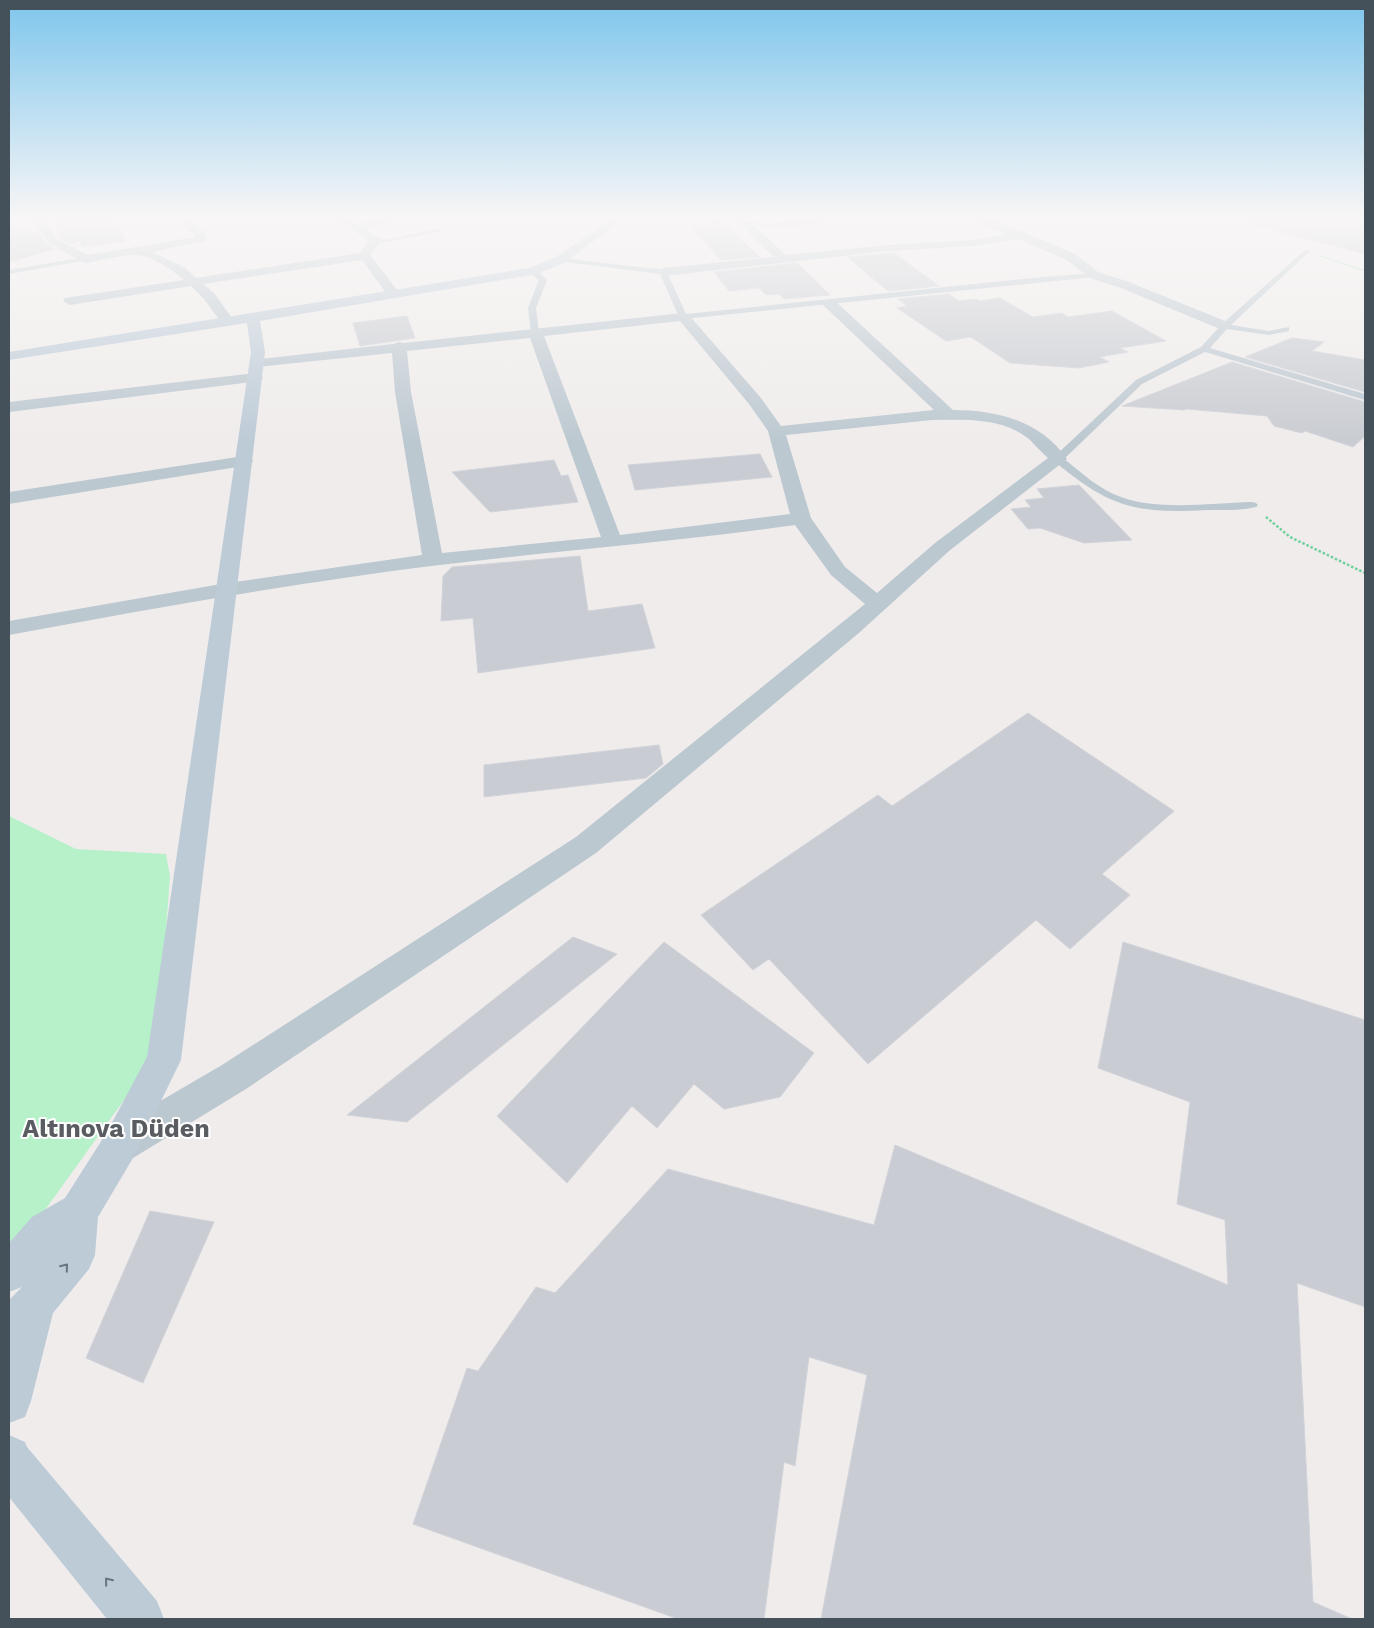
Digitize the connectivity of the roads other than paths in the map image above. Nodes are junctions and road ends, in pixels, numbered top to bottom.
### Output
1 (136, 291) edge
2 (203, 291) edge
3 (392, 291) edge
4 (412, 291) edge
5 (539, 291) edge
6 (671, 291) edge
7 (927, 291) edge
8 (1140, 291) edge
9 (1264, 291) edge
10 (394, 294) junction
11 (70, 300) dead end
12 (828, 303) junction
13 (683, 317) junction
14 (240, 320) junction
15 (1226, 326) junction
16 (1286, 329) dead end
17 (535, 332) junction
18 (400, 346) junction
19 (1204, 350) junction
20 (9, 356) edge
21 (256, 370) junction
22 (1365, 397) edge
23 (9, 407) edge
24 (949, 415) junction
25 (776, 431) junction
26 (1058, 459) junction
27 (244, 461) junction
28 (9, 498) edge
29 (1252, 505) road end
30 (801, 518) junction
31 (612, 541) junction
32 (433, 560) junction
33 (227, 588) junction
34 (879, 603) junction
35 (9, 628) edge
36 (120, 1145) junction
37 (79, 1212) junction
38 (9, 1272) edge
39 (22, 1316) edge
40 (9, 1401) edge
41 (9, 1458) edge
42 (139, 1619) edge

1 - 11 street
2 - 14 street
3 - 10 street
4 - 10 street
5 - 17 lane
6 - 13 lane
7 - 12 lane
8 - 15 street
9 - 15 lane
10 - 14 street
12 - 13 lane
12 - 24 street
13 - 17 street
13 - 25 street
14 - 20 street
14 - 21 street
15 - 16 lane
15 - 19 lane
17 - 18 street
17 - 31 street
18 - 21 street
18 - 32 street
19 - 22 lane
19 - 26 lane
21 - 23 street
21 - 27 street
24 - 25 street
24 - 26 street
25 - 30 street
26 - 29 lane
26 - 34 street
27 - 28 street
27 - 33 street
30 - 31 street
30 - 34 street
31 - 32 street
32 - 33 street
33 - 35 street
33 - 36 street
34 - 36 street
36 - 37 street
37 - 38 street
39 -> 37 street
39 - 40 street
42 -> 41 street

